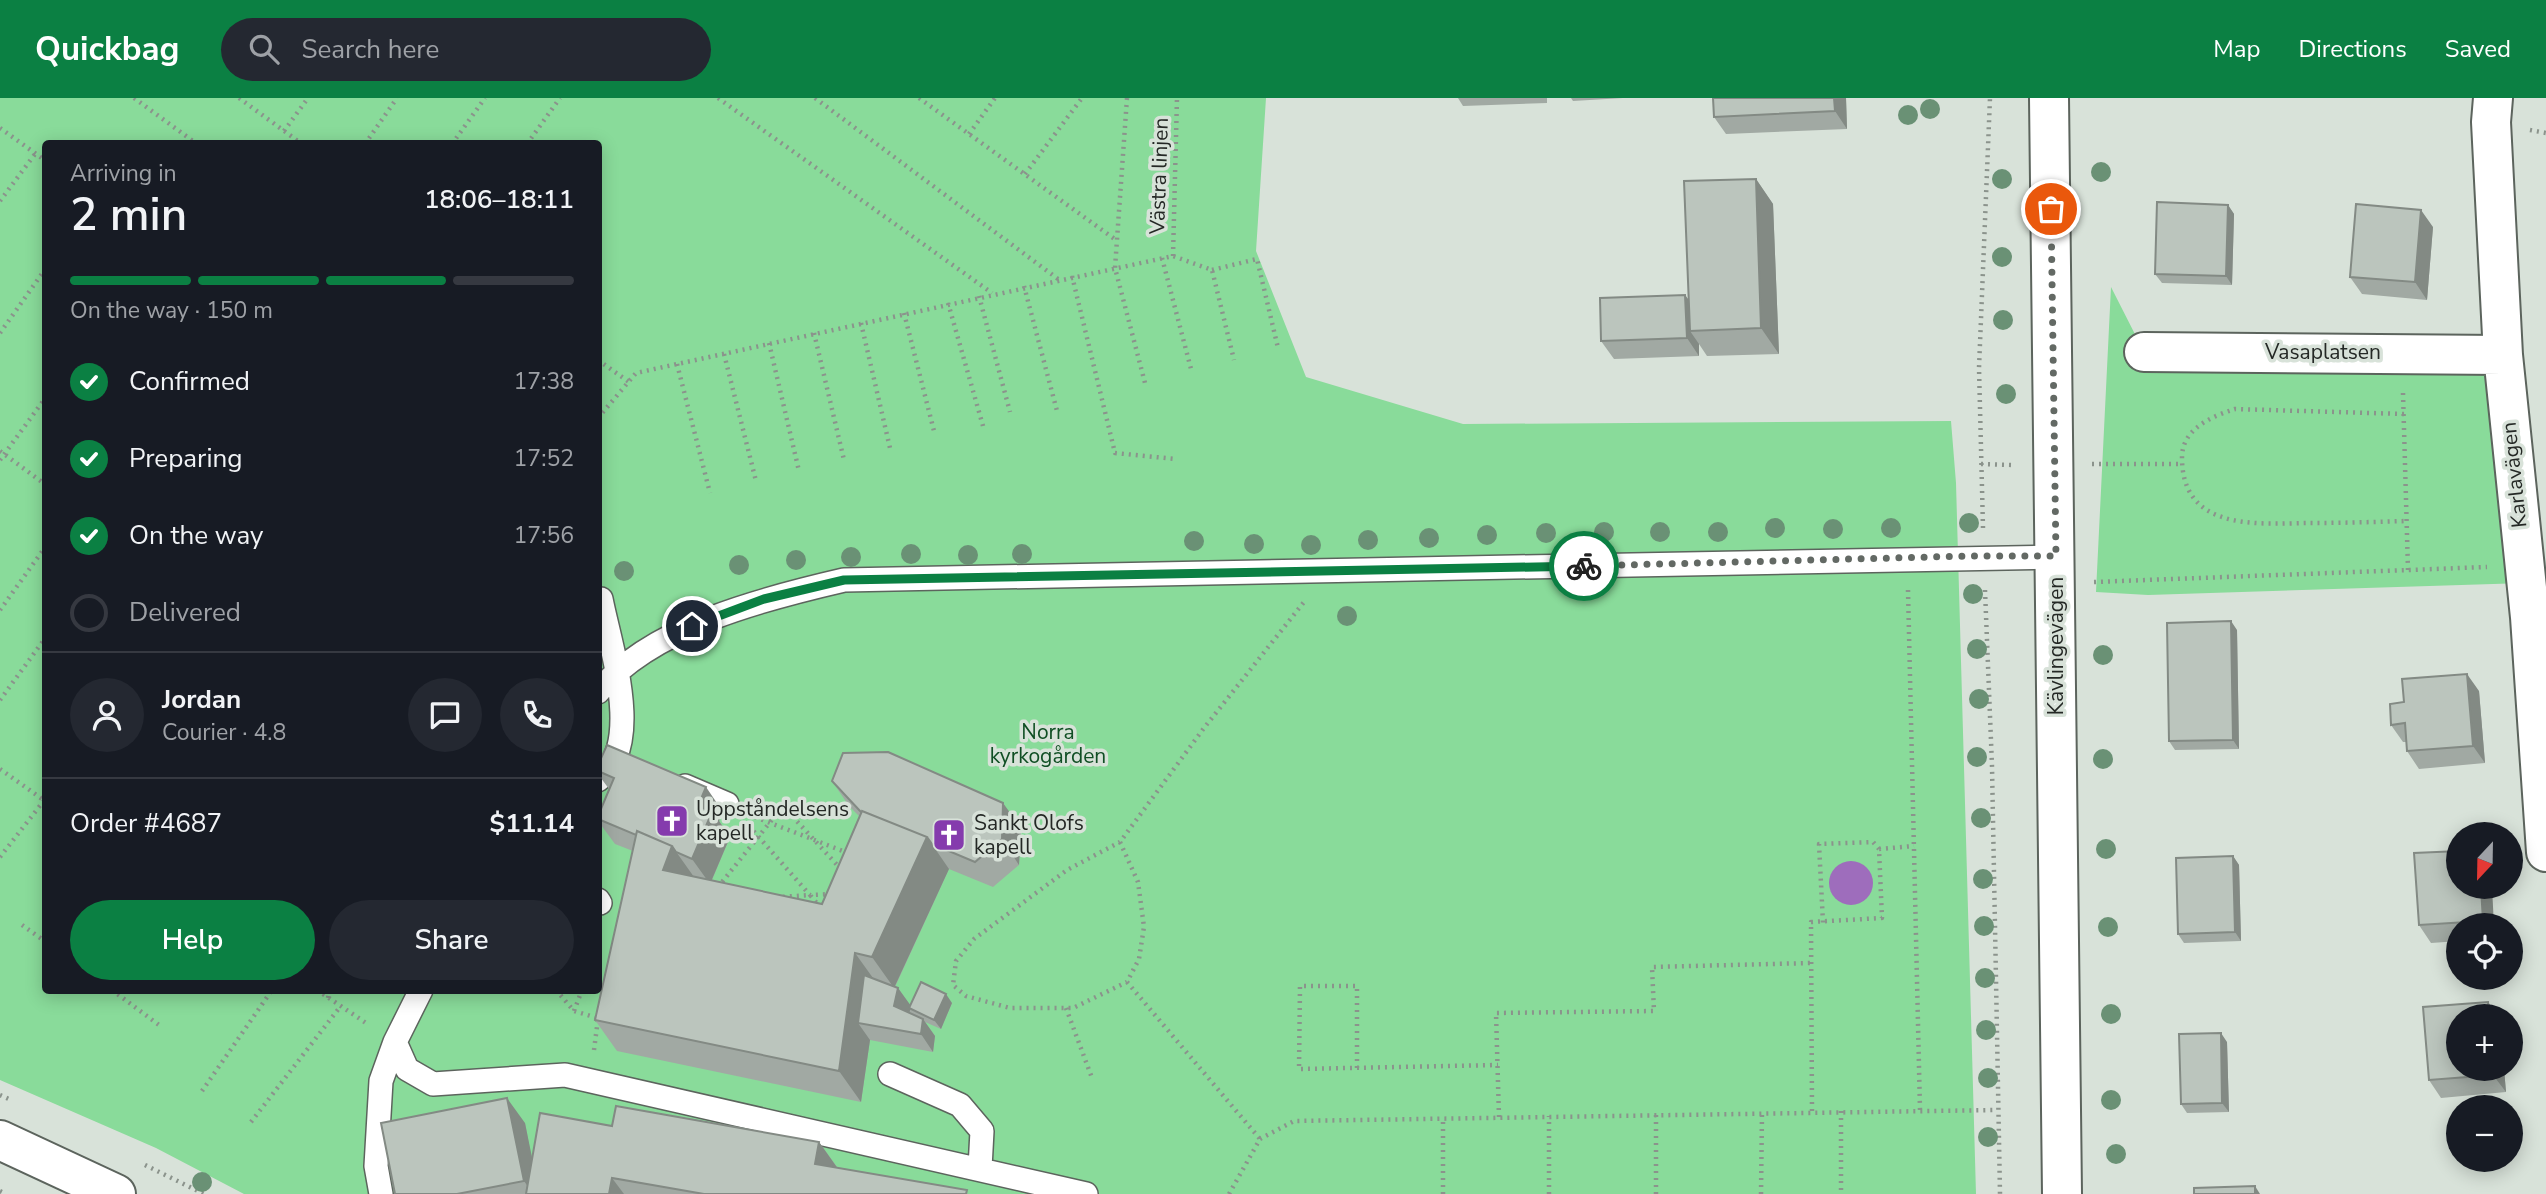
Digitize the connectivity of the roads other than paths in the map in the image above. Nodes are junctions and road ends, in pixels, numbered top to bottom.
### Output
1 (2049, 98) edge
2 (2493, 98) edge
3 (2144, 352) dead end
4 (2502, 355) junction
5 (2056, 556) junction
6 (602, 603) edge
7 (615, 671) junction
8 (602, 687) edge
9 (617, 755) junction
10 (641, 766) edge
11 (602, 777) edge
12 (666, 777) edge
13 (731, 807) road end
14 (2546, 852) edge
15 (419, 994) edge
16 (396, 1042) junction
17 (890, 1074) dead end
18 (0, 1140) edge
19 (980, 1168) junction
20 (116, 1194) edge
21 (381, 1194) edge
22 (1086, 1194) edge
23 (2062, 1194) edge

1 - 5 street, Kävlingevägen
2 - 4 street, Karlavägen
3 - 4 street, Vasaplatsen
4 - 14 street, Karlavägen
5 - 7 lane
5 - 23 street, Kävlingevägen
6 - 7 lane
7 - 8 lane
7 - 9 lane
9 - 10 lane
9 - 11 lane
12 - 13 lane
15 - 16 lane
16 - 19 lane
16 - 21 lane
17 - 19 lane
18 - 20 street
19 - 22 lane

